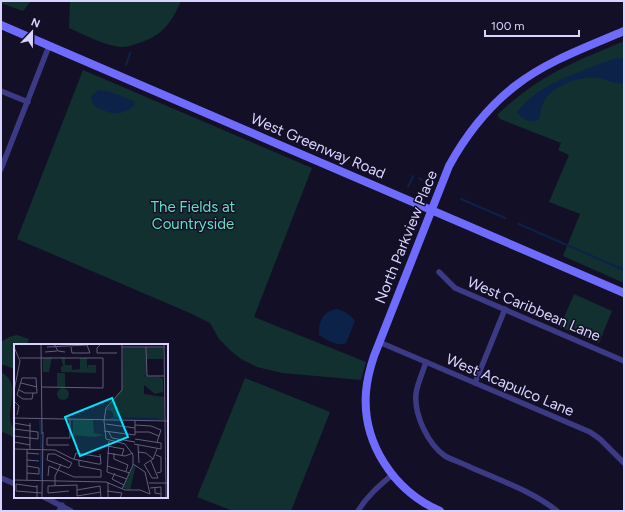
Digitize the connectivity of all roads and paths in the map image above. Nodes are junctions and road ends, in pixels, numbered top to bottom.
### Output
1 (1, 26) edge
2 (624, 31) edge
3 (49, 46) junction
4 (1, 91) edge
5 (28, 102) junction
6 (1, 169) edge
7 (432, 210) junction
8 (439, 272) dead end
9 (624, 293) edge
10 (505, 309) junction
11 (379, 342) junction
12 (624, 361) edge
13 (426, 362) junction
14 (475, 383) junction
15 (624, 463) edge
16 (392, 475) junction
17 (1, 478) edge
18 (14, 484) edge
19 (45, 498) edge
20 (60, 508) edge
21 (71, 511) edge
22 (358, 511) edge
23 (440, 511) edge
24 (557, 511) edge

1 - 3 main road, West Greenway Road
2 - 7 main road, North Parkview Place
3 - 5 street
3 - 7 main road, West Greenway Road
4 - 5 street
5 - 6 street
7 - 9 main road, West Greenway Road
7 - 11 main road, North Parkview Place
8 - 10 street, West Caribbean Lane
10 - 12 street, West Caribbean Lane
10 - 14 street
11 - 13 street, West Acapulco Lane
11 - 16 main road, North Parkview Place
13 - 14 street, West Acapulco Lane
13 - 24 street
14 - 15 street, West Acapulco Lane
16 - 22 street
16 - 23 main road, North Parkview Place
17 - 18 street
19 - 20 street
20 - 21 street

